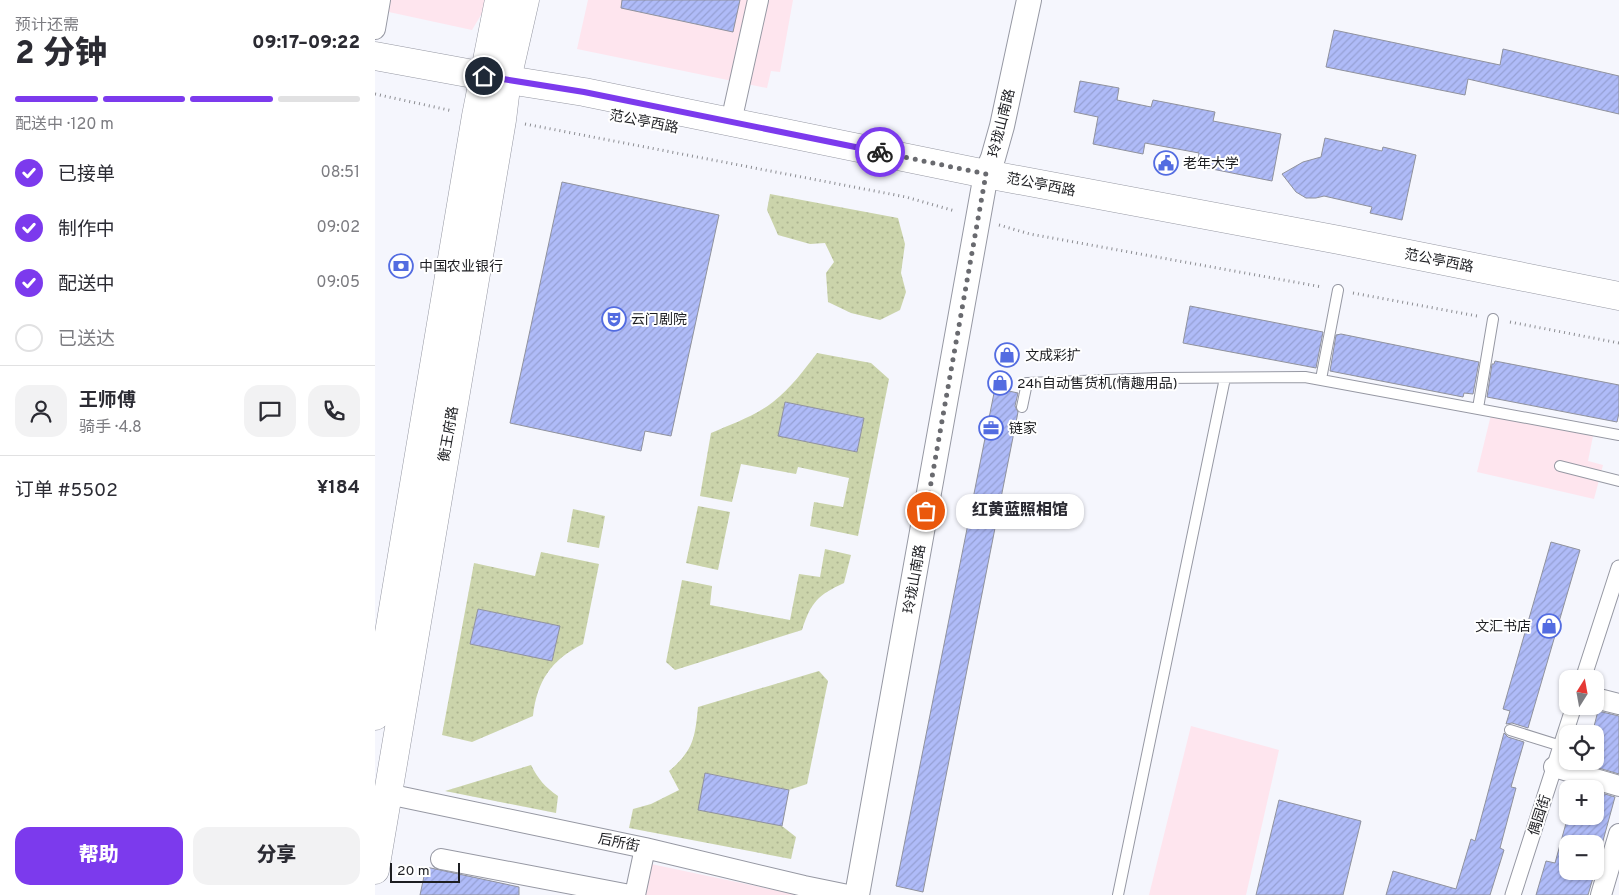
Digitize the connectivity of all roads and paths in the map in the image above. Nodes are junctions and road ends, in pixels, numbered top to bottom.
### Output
1 (380, 0) edge
2 (499, 0) edge
3 (525, 0) edge
4 (758, 0) edge
5 (1029, 0) edge
6 (375, 29) edge
7 (375, 56) edge
8 (375, 74) edge
9 (375, 94) edge
10 (492, 98) junction
11 (731, 122) junction
12 (985, 181) junction
13 (906, 197) dead end
14 (1338, 290) dead end
15 (1619, 296) edge
16 (1619, 312) edge
17 (1493, 319) dead end
18 (1225, 378) junction
19 (1321, 379) junction
20 (1022, 407) dead end
21 (1478, 408) junction
22 (1619, 435) edge
23 (1560, 466) dead end
24 (1619, 481) edge
25 (1619, 568) edge
26 (1586, 670) edge
27 (1604, 700) edge
28 (1619, 704) edge
29 (375, 716) edge
30 (1510, 730) dead end
31 (1559, 745) edge
32 (1559, 752) edge
33 (1554, 767) junction
34 (1619, 786) edge
35 (388, 794) junction
36 (1619, 834) edge
37 (645, 848) junction
38 (441, 859) dead end
39 (375, 870) edge
40 (630, 895) edge
41 (635, 895) edge
42 (848, 895) edge
43 (857, 895) edge
44 (1118, 895) edge
45 (1513, 895) edge
46 (1601, 895) edge

1 - 6 street
2 - 10 main road, 衡王府路
3 - 10 main road, 衡王府路
4 - 11 street
5 - 12 street, 玲珑山南路
7 - 10 main road, 范公亭西路
8 - 10 main road, 范公亭西路
9 - 10 path
10 - 11 main road, 范公亭西路
10 - 12 main road, 范公亭西路
10 - 13 path
10 - 29 main road, 衡王府路
10 - 35 main road, 衡王府路
11 - 12 main road, 范公亭西路
12 - 15 main road, 范公亭西路
12 - 16 main road, 范公亭西路
12 - 43 street, 玲珑山南路
14 - 19 lane
17 - 21 lane
18 - 19 lane
18 - 20 lane
18 - 44 lane
19 - 21 lane
21 - 22 lane
23 - 24 lane
25 - 26 street
27 - 28 street
30 - 31 lane
32 - 33 street, 偶园街
33 - 34 street
33 - 45 street, 偶园街
35 - 37 street, 后所街
35 - 39 main road, 衡王府路
36 - 46 street
37 - 41 street
37 - 42 street, 后所街
38 - 40 street

